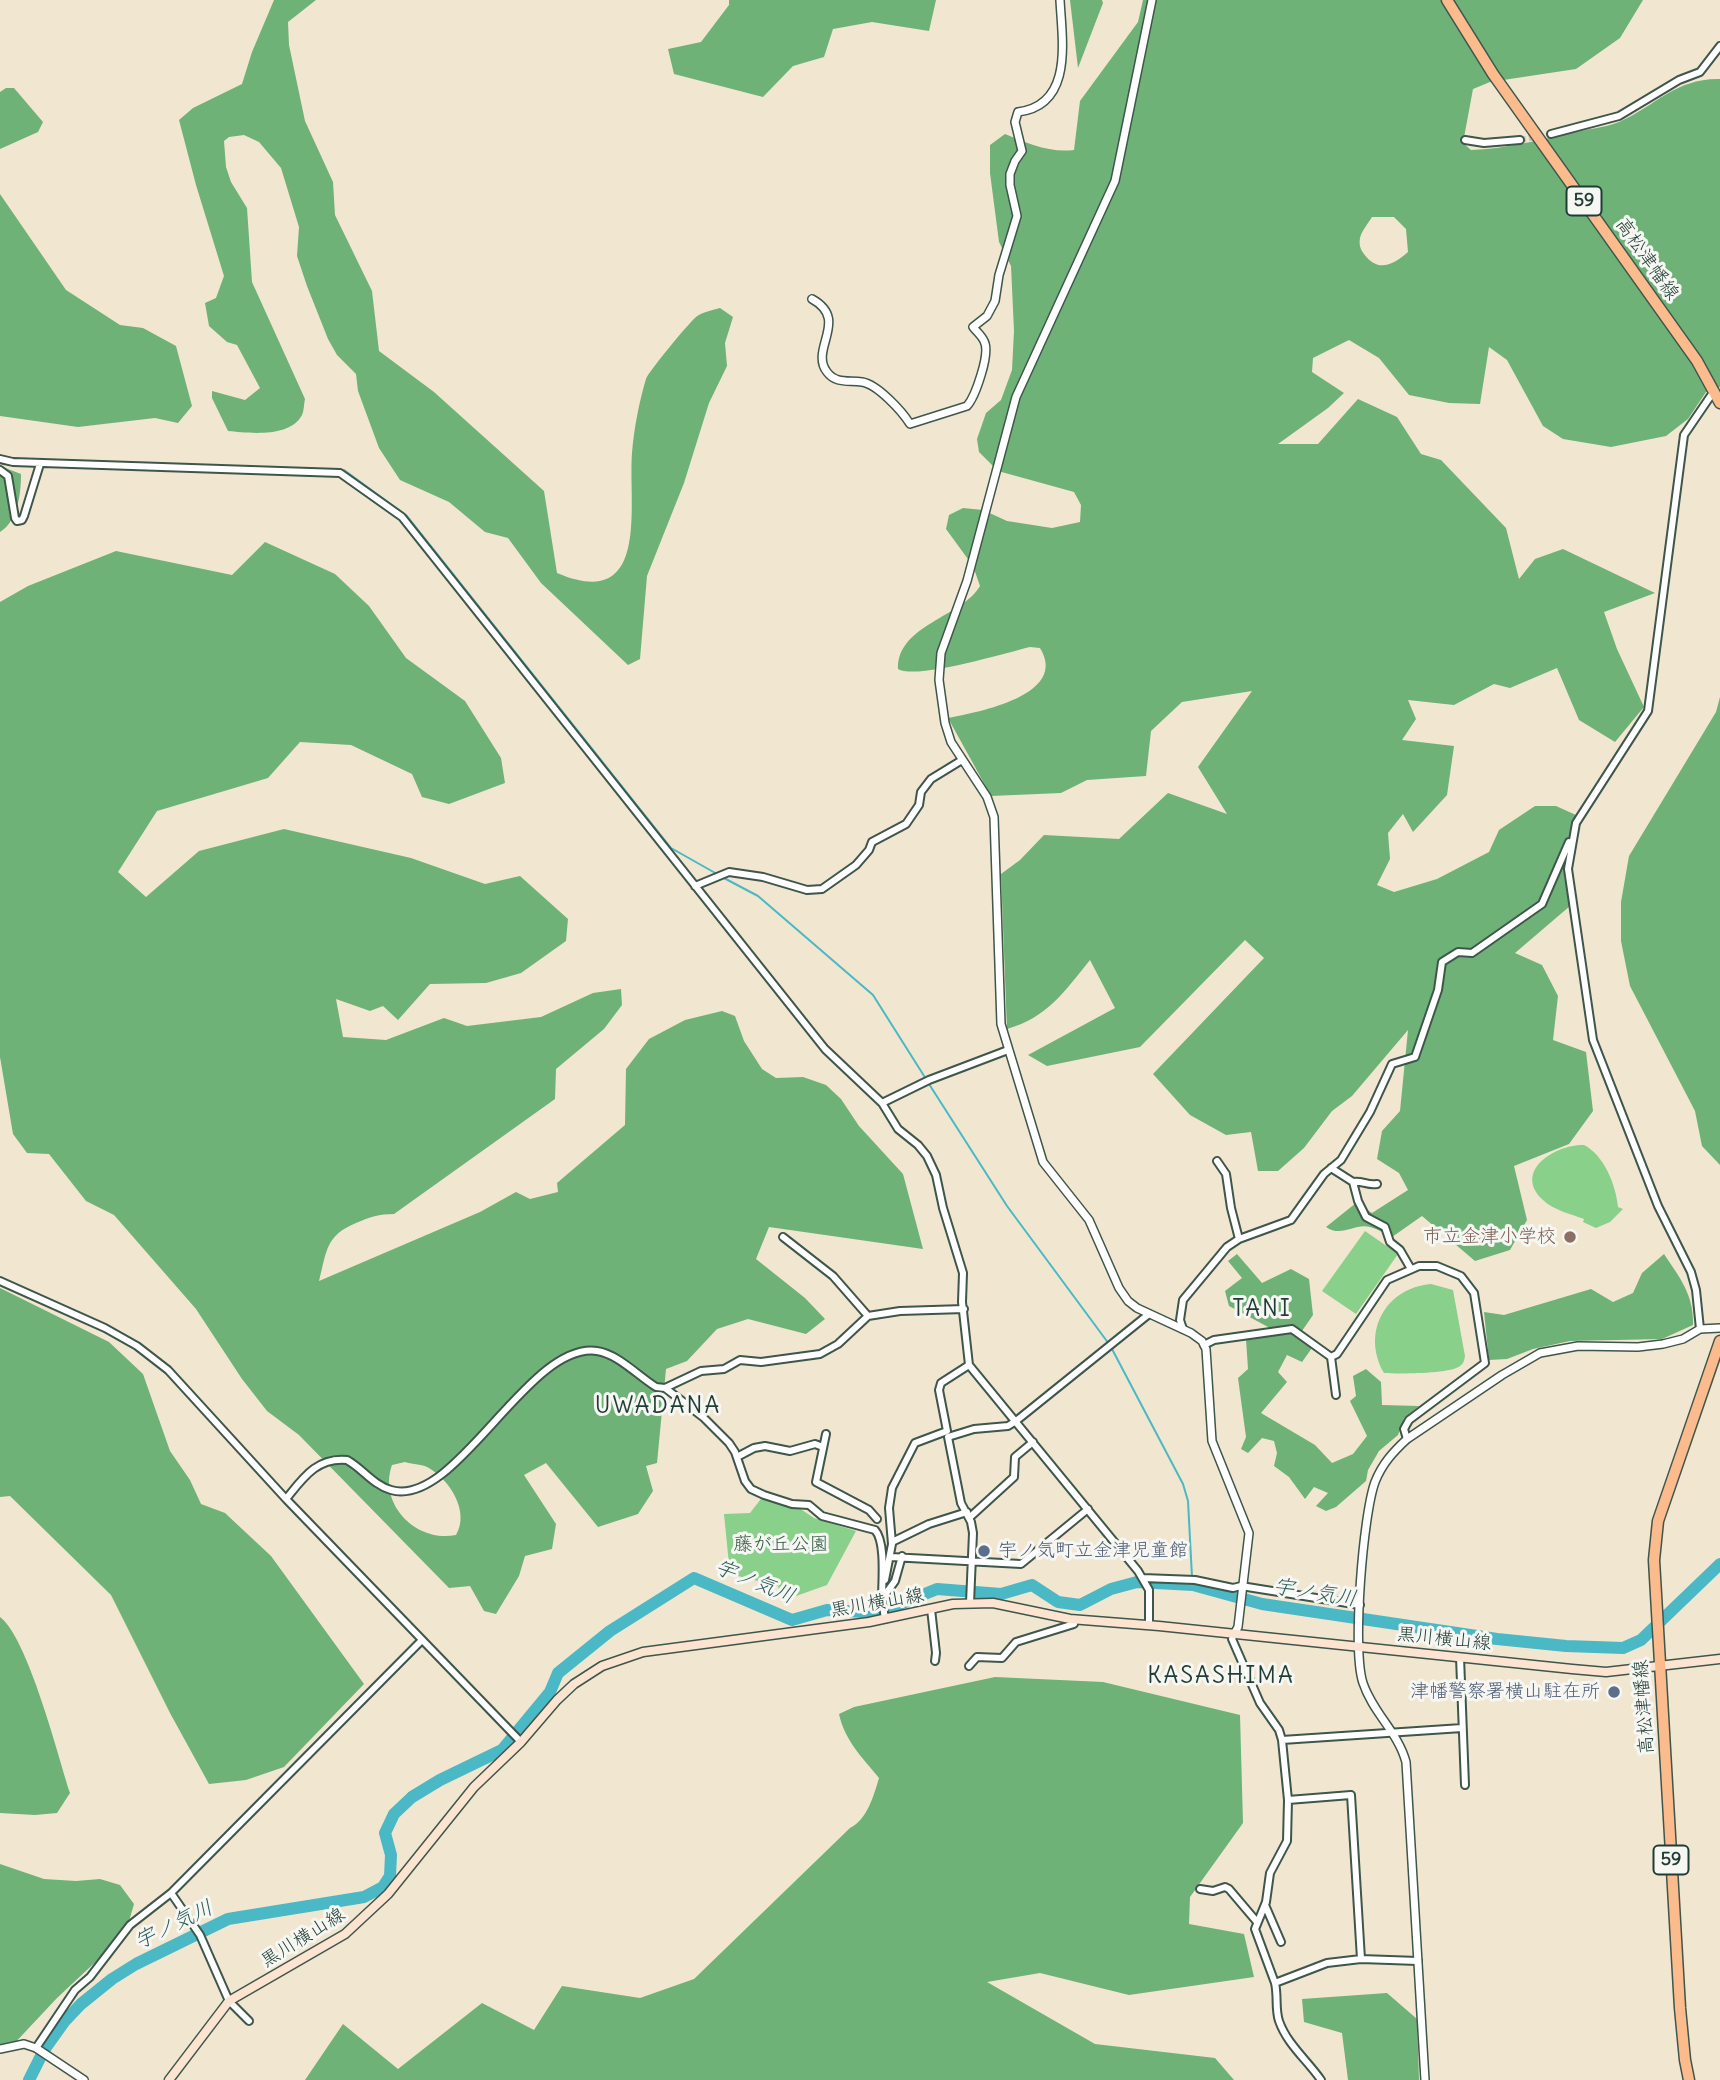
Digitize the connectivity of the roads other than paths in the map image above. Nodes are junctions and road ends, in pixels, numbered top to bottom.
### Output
1 (1060, 0) edge
2 (1152, 0) edge
3 (1447, 0) edge
4 (1720, 46) edge
5 (1551, 134) tunnel mouth
6 (1465, 140) dead end
7 (1520, 140) tunnel mouth
8 (812, 299) dead end
9 (1714, 391) junction
10 (1720, 402) edge
11 (0, 458) edge
12 (40, 464) junction
13 (0, 470) edge
14 (962, 761) junction
15 (1573, 834) junction
16 (695, 886) junction
17 (1008, 1050) junction
18 (881, 1103) junction
19 (1217, 1161) dead end
20 (1331, 1168) junction
21 (1353, 1182) junction
22 (1377, 1184) dead end
23 (783, 1237) dead end
24 (1238, 1239) junction
25 (1411, 1269) junction
26 (0, 1281) edge
27 (964, 1309) junction
28 (1149, 1314) junction
29 (868, 1316) junction
30 (1720, 1328) edge
31 (1182, 1329) junction
32 (1700, 1329) junction
33 (1720, 1341) edge
34 (1204, 1345) junction
35 (1331, 1357) junction
36 (1717, 1361) edge
37 (969, 1365) junction
38 (665, 1388) junction
39 (1336, 1395) dead end
40 (1016, 1421) junction
41 (826, 1434) dead end
42 (1407, 1439) junction
43 (1033, 1442) junction
44 (823, 1447) junction
45 (737, 1457) junction
46 (286, 1499) junction
47 (1088, 1509) junction
48 (968, 1515) junction
49 (889, 1517) junction
50 (877, 1519) junction
51 (875, 1530) junction
52 (892, 1542) junction
53 (902, 1556) junction
54 (891, 1557) junction
55 (973, 1562) junction
56 (1143, 1579) junction
57 (882, 1590) junction
58 (1241, 1590) junction
59 (971, 1596) junction
60 (883, 1602) junction
61 (1360, 1605) junction
62 (931, 1609) junction
63 (885, 1617) junction
64 (1075, 1619) junction
65 (1149, 1625) junction
66 (1234, 1634) junction
67 (422, 1640) junction
68 (1359, 1646) junction
69 (1460, 1657) junction
70 (1720, 1659) edge
71 (935, 1661) dead end
72 (969, 1666) dead end
73 (1660, 1667) junction
74 (1462, 1728) junction
75 (1394, 1732) junction
76 (520, 1740) junction
77 (1282, 1740) junction
78 (1465, 1785) dead end
79 (1288, 1800) junction
80 (1200, 1889) dead end
81 (171, 1893) junction
82 (1265, 1905) junction
83 (1257, 1922) junction
84 (1281, 1942) dead end
85 (1360, 1959) junction
86 (1418, 1961) junction
87 (1275, 1983) junction
88 (229, 2001) junction
89 (249, 2021) dead end
90 (36, 2048) junction
91 (0, 2049) edge
92 (84, 2080) edge
93 (169, 2080) edge
94 (1321, 2080) edge
95 (1425, 2080) edge
96 (1689, 2080) edge

1 - 8 street
2 - 14 street
3 - 9 main road, 高松津幡線 / 59
4 - 5 street
6 - 7 street
9 - 10 main road, 高松津幡線 / 59
9 - 15 street
11 - 12 street
12 - 13 street
12 - 16 street
14 - 16 street
14 - 17 street
15 - 20 street
15 - 32 street
16 - 18 street
17 - 18 street
17 - 28 street
18 - 27 street
19 - 24 street
20 - 21 street
20 - 24 street
21 - 22 street
21 - 25 street
23 - 29 street
24 - 31 street
25 - 35 street
25 - 42 street
26 - 46 street
27 - 29 street
27 - 37 street
28 - 31 street
28 - 40 street
29 - 38 street
30 - 32 street
31 - 34 street
32 - 42 street
33 - 36 main road, 高松津幡線 / 59
34 - 35 street
34 - 58 street
35 - 39 street
36 - 73 main road, 高松津幡線 / 59
37 - 40 street
37 - 49 street
38 - 45 street
38 - 46 street
40 - 43 street
40 - 48 street
41 - 44 street
42 - 61 street
43 - 47 street
43 - 48 street
44 - 45 street
44 - 50 street
45 - 51 street
46 - 67 street
47 - 55 street
47 - 56 street
48 - 52 street
48 - 55 street
49 - 50 street
49 - 52 street
50 - 51 street
51 - 57 street
52 - 54 street
53 - 54 street
53 - 55 street
53 - 60 street
54 - 57 street
55 - 59 street
56 - 58 street
56 - 65 street
57 - 60 street
58 - 61 street
58 - 66 street
59 - 62 main road, 黒川横山線
59 - 64 main road, 黒川横山線
60 - 63 street
61 - 68 street
62 - 63 main road, 黒川横山線
62 - 71 street
63 - 76 main road, 黒川横山線
64 - 65 main road, 黒川横山線
64 - 72 street
65 - 66 main road, 黒川横山線
66 - 68 main road, 黒川横山線
66 - 77 street
67 - 76 street
67 - 81 street
68 - 69 main road, 黒川横山線
68 - 75 street
69 - 73 main road, 黒川横山線
69 - 74 street
70 - 73 main road, 黒川横山線
73 - 96 main road, 高松津幡線 / 59
74 - 75 street
74 - 78 street
75 - 77 street
75 - 86 street
76 - 88 main road, 黒川横山線
77 - 79 street
79 - 82 street
79 - 85 street
80 - 83 street
81 - 88 street
81 - 90 street
82 - 83 street
82 - 84 street
83 - 87 street
85 - 86 street
85 - 87 street
86 - 95 street
87 - 94 street
88 - 89 street
88 - 93 main road, 黒川横山線
90 - 91 street
90 - 92 street

